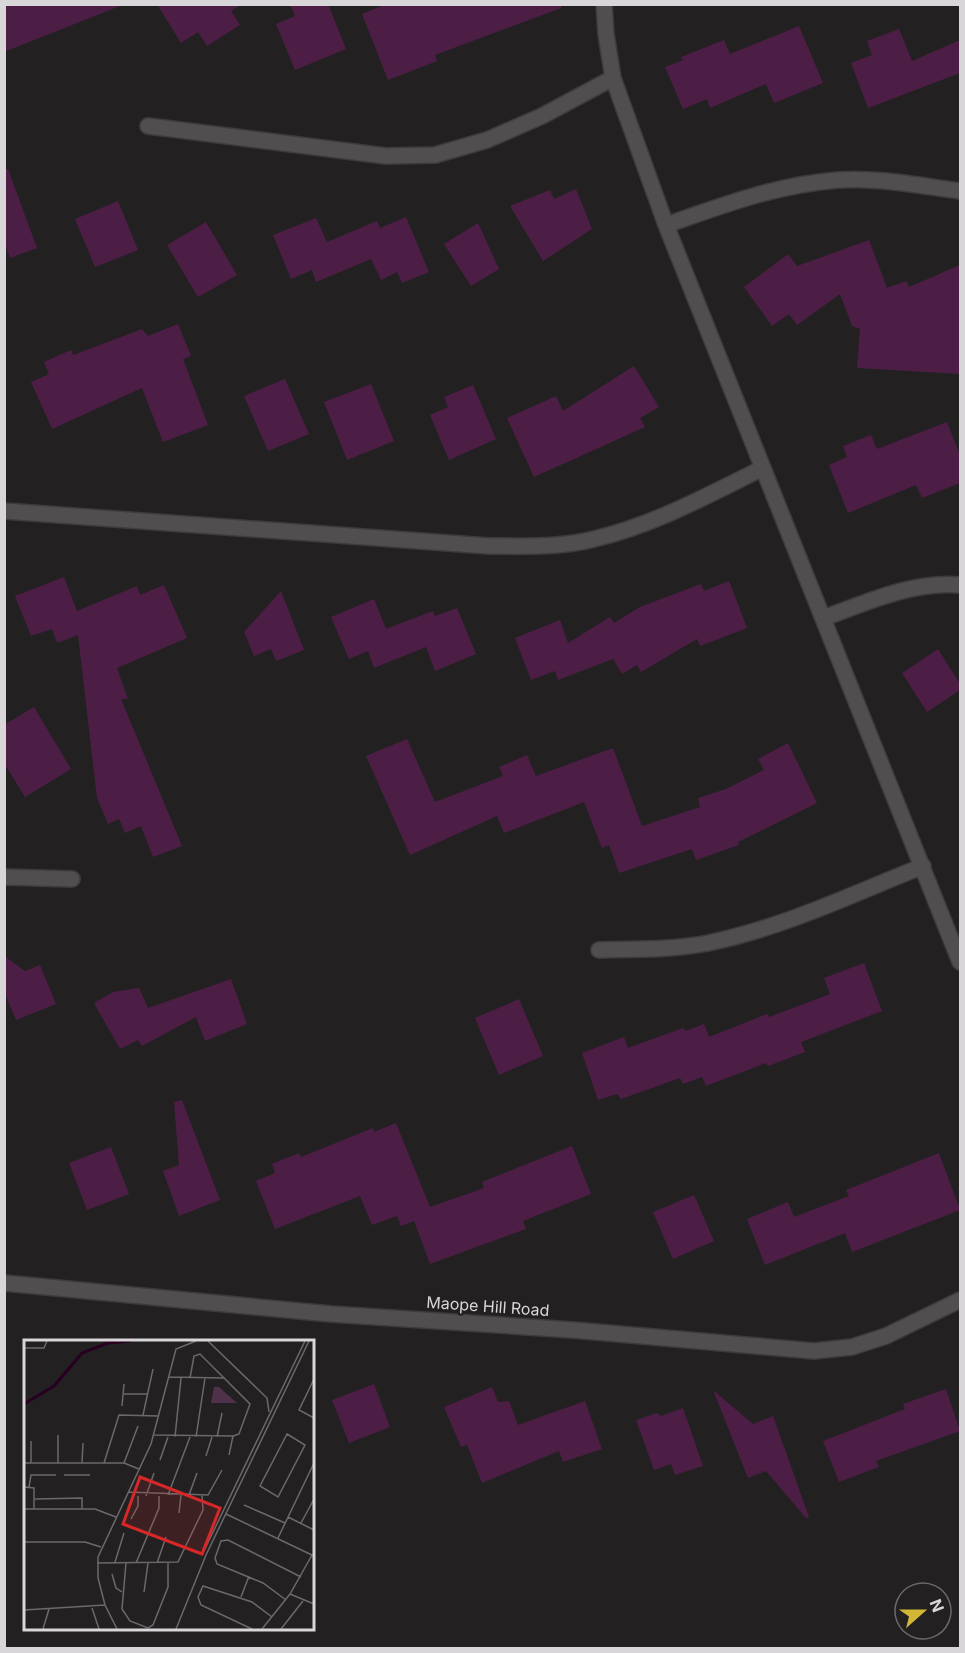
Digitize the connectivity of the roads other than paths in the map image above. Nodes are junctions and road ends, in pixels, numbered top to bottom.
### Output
1 (604, 4) edge
2 (613, 78) junction
3 (148, 126) dead end
4 (960, 191) edge
5 (666, 225) junction
6 (763, 468) junction
7 (4, 511) edge
8 (960, 585) edge
9 (824, 618) junction
10 (923, 866) junction
11 (4, 877) edge
12 (72, 879) dead end
13 (598, 950) dead end
14 (960, 962) edge
15 (4, 1284) edge
16 (960, 1300) edge

1 - 2 street
2 - 3 street
2 - 5 street
4 - 5 street
5 - 6 street
6 - 7 street
6 - 9 street
8 - 9 street
9 - 10 street
10 - 13 street
10 - 14 street
11 - 12 street
15 - 16 street, Maope Hill Road

